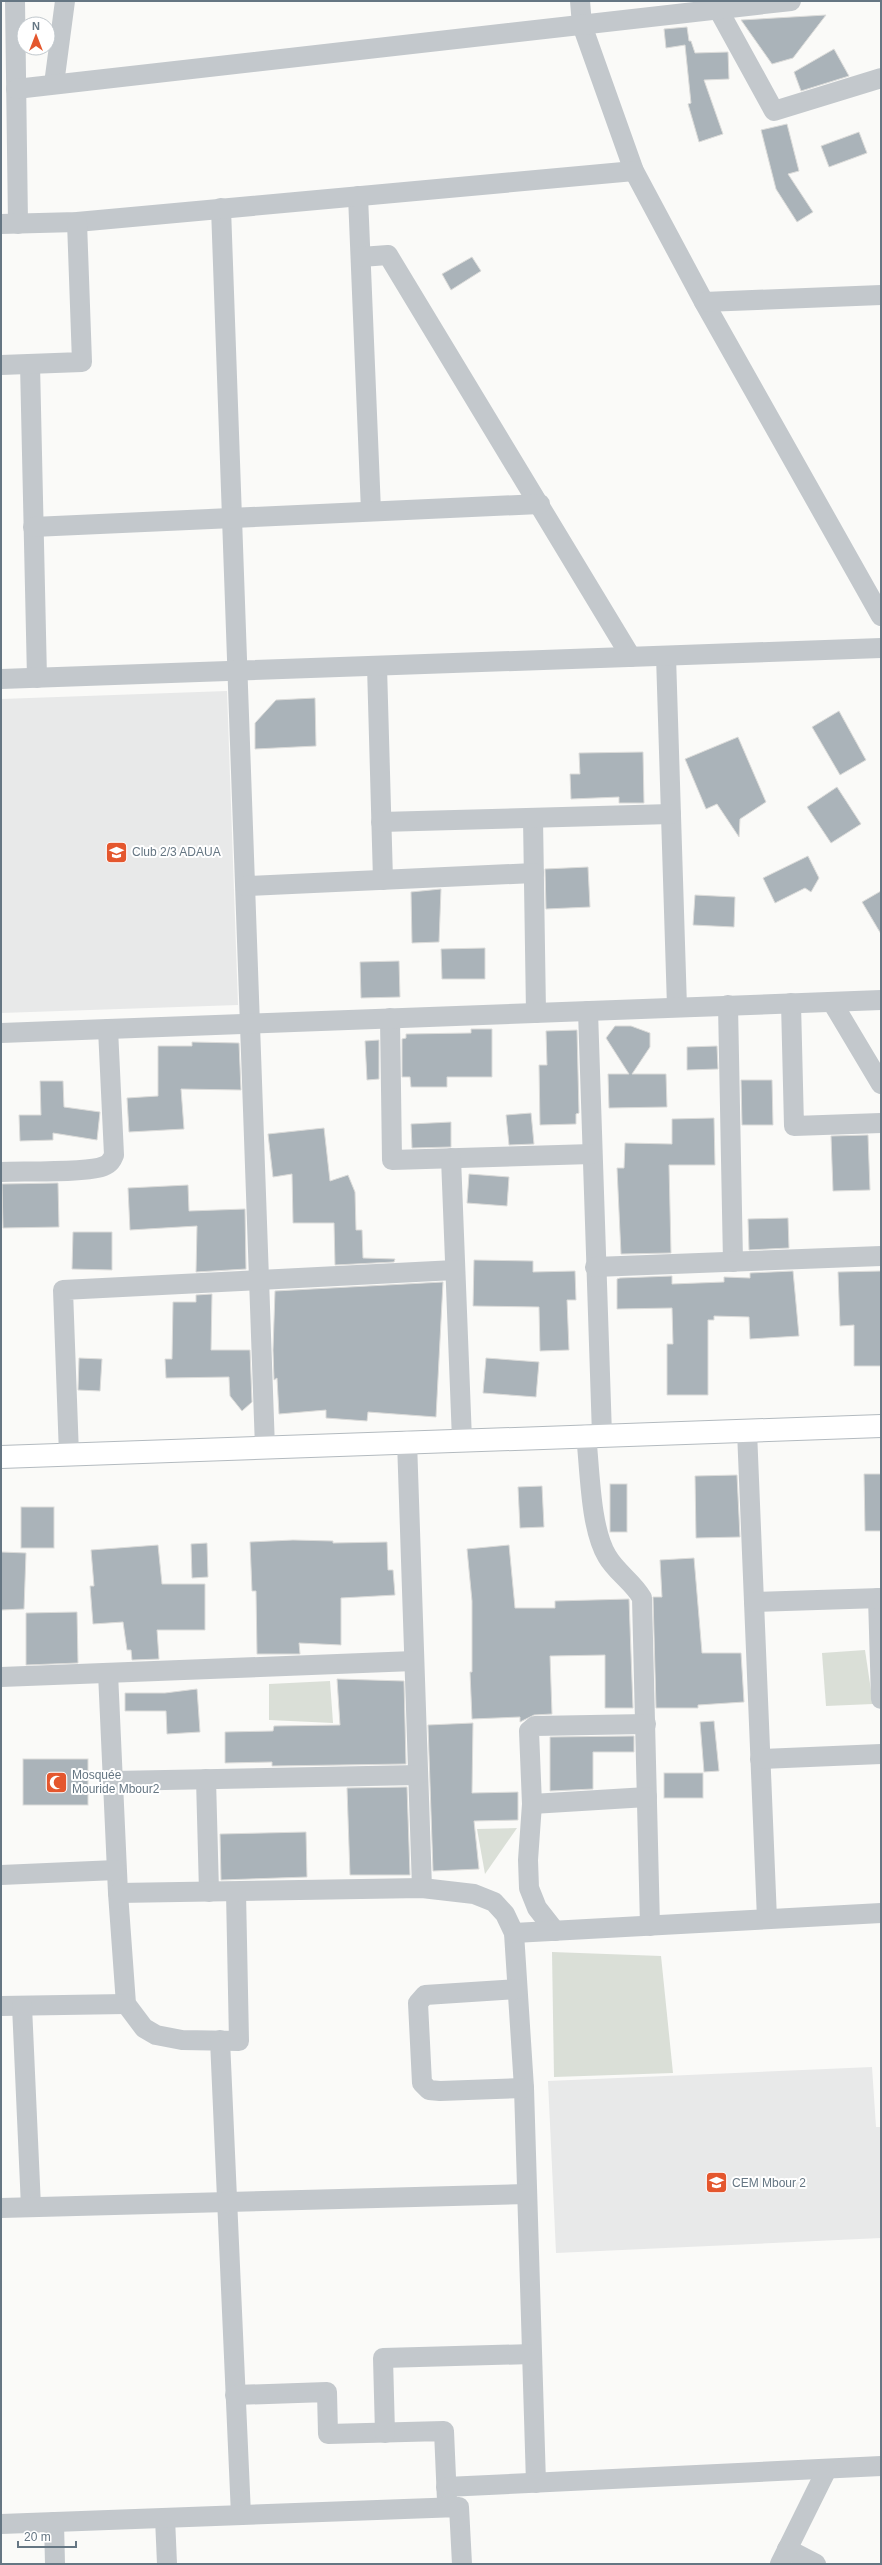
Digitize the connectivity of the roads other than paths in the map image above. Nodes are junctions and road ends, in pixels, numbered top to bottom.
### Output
1 (14, 1) edge
2 (64, 1) edge
3 (580, 1) edge
4 (792, 1) edge
5 (718, 9) junction
6 (582, 25) junction
7 (881, 78) edge
8 (54, 84) junction
9 (16, 89) junction
10 (634, 171) junction
11 (358, 196) junction
12 (221, 208) junction
13 (77, 222) junction
14 (10, 224) edge
15 (361, 257) junction
16 (881, 294) edge
17 (704, 302) junction
18 (30, 364) junction
19 (1, 365) edge
20 (540, 504) junction
21 (371, 512) junction
22 (232, 518) junction
23 (34, 527) junction
24 (881, 616) edge
25 (881, 648) edge
26 (666, 656) junction
27 (631, 657) junction
28 (377, 666) junction
29 (238, 671) junction
30 (37, 678) junction
31 (1, 679) edge
32 (671, 814) junction
33 (533, 818) junction
34 (381, 822) junction
35 (534, 873) junction
36 (383, 880) junction
37 (246, 886) junction
38 (881, 1000) edge
39 (832, 1002) junction
40 (791, 1003) junction
41 (728, 1006) junction
42 (677, 1007) junction
43 (588, 1011) junction
44 (536, 1013) junction
45 (390, 1018) junction
46 (250, 1023) junction
47 (108, 1029) junction
48 (1, 1033) edge
49 (881, 1084) edge
50 (881, 1123) edge
51 (592, 1154) junction
52 (451, 1158) junction
53 (1, 1172) edge
54 (881, 1256) edge
55 (733, 1262) junction
56 (595, 1267) junction
57 (455, 1270) junction
58 (260, 1280) junction
59 (881, 1426) edge
60 (747, 1431) junction
61 (594, 1435) junction
62 (462, 1440) junction
63 (407, 1441) junction
64 (266, 1448) junction
65 (69, 1454) junction
66 (1, 1457) edge
67 (879, 1598) edge
68 (754, 1602) junction
69 (414, 1661) junction
70 (108, 1673) junction
71 (1, 1677) edge
72 (881, 1679) edge
73 (881, 1699) edge
74 (646, 1724) junction
75 (881, 1754) edge
76 (760, 1759) junction
77 (418, 1775) junction
78 (206, 1779) junction
79 (112, 1781) junction
80 (647, 1797) junction
81 (532, 1804) junction
82 (116, 1870) junction
83 (1, 1875) edge
84 (422, 1888) junction
85 (210, 1892) junction
86 (236, 1892) junction
87 (118, 1893) junction
88 (881, 1913) edge
89 (767, 1919) junction
90 (650, 1926) junction
91 (555, 1931) junction
92 (514, 1933) junction
93 (517, 1989) junction
94 (126, 2004) junction
95 (1, 2006) edge
96 (22, 2006) junction
97 (220, 2040) junction
98 (524, 2088) junction
99 (527, 2194) junction
100 (226, 2202) junction
101 (31, 2207) junction
102 (1, 2208) edge
103 (532, 2354) junction
104 (235, 2395) junction
105 (385, 2433) junction
106 (881, 2466) edge
107 (827, 2469) junction
108 (536, 2483) junction
109 (446, 2488) junction
110 (447, 2507) junction
111 (241, 2515) junction
112 (165, 2518) junction
113 (54, 2522) junction
114 (1, 2524) edge
115 (784, 2556) edge
116 (55, 2564) edge
117 (167, 2564) edge
118 (462, 2564) edge
119 (816, 2564) edge

1 - 9 street
2 - 8 street
3 - 6 street
4 - 5 street
5 - 6 street
5 - 7 street
6 - 8 street
6 - 10 street
8 - 9 street
9 - 14 street
10 - 11 street
10 - 17 street
11 - 12 street
11 - 15 street
12 - 13 street
12 - 22 street
13 - 14 street
13 - 18 street
15 - 20 street
15 - 21 street
16 - 17 street
17 - 24 street
18 - 19 street
18 - 23 street
20 - 21 street
20 - 27 street
21 - 22 street
22 - 23 street
22 - 29 street
23 - 30 street
25 - 26 street
26 - 27 street
26 - 32 street
27 - 28 street
28 - 29 street
28 - 34 street
29 - 30 street
29 - 37 street
30 - 31 street
32 - 33 street
32 - 42 street
33 - 34 street
33 - 35 street
34 - 36 street
35 - 36 street
35 - 44 street
36 - 37 street
37 - 46 street
38 - 39 street
39 - 40 street
39 - 49 street
40 - 41 street
40 - 50 street
41 - 42 street
41 - 55 street
42 - 43 street
43 - 44 street
43 - 51 street
44 - 45 street
45 - 46 street
45 - 52 street
46 - 47 street
46 - 58 street
47 - 48 street
47 - 53 street
51 - 52 street
51 - 56 street
52 - 57 street
54 - 55 street
55 - 56 street
56 - 61 street
57 - 58 street
57 - 62 street
58 - 64 street
58 - 65 street
59 - 60 street
60 - 61 street
60 - 68 street
61 - 62 street
61 - 74 street
62 - 63 street
63 - 64 street
63 - 69 street
64 - 65 street
65 - 66 street
67 - 68 street
67 - 72 street
68 - 76 street
69 - 70 street
69 - 77 street
70 - 71 street
70 - 79 street
72 - 73 street
74 - 80 street
74 - 81 street
75 - 76 street
76 - 89 street
77 - 78 street
77 - 84 street
78 - 79 street
78 - 85 street
79 - 82 street
80 - 81 street
80 - 90 street
81 - 91 street
82 - 83 street
82 - 87 street
84 - 86 street
84 - 92 street
85 - 86 street
85 - 87 street
86 - 97 street
87 - 94 street
88 - 89 street
89 - 90 street
90 - 91 street
91 - 92 street
92 - 93 street
93 - 98 street
93 - 98 street
94 - 96 street
94 - 97 street
95 - 96 street
96 - 101 street
97 - 100 street
98 - 99 street
99 - 100 street
99 - 103 street
100 - 101 street
100 - 104 street
101 - 102 street
103 - 105 street
103 - 108 street
104 - 105 street
104 - 111 street
105 - 109 street
106 - 107 street
107 - 108 street
107 - 115 street
108 - 109 street
109 - 110 street
110 - 111 street
110 - 118 street
111 - 112 street
112 - 113 street
112 - 117 street
113 - 114 street
113 - 116 street
115 - 119 street

